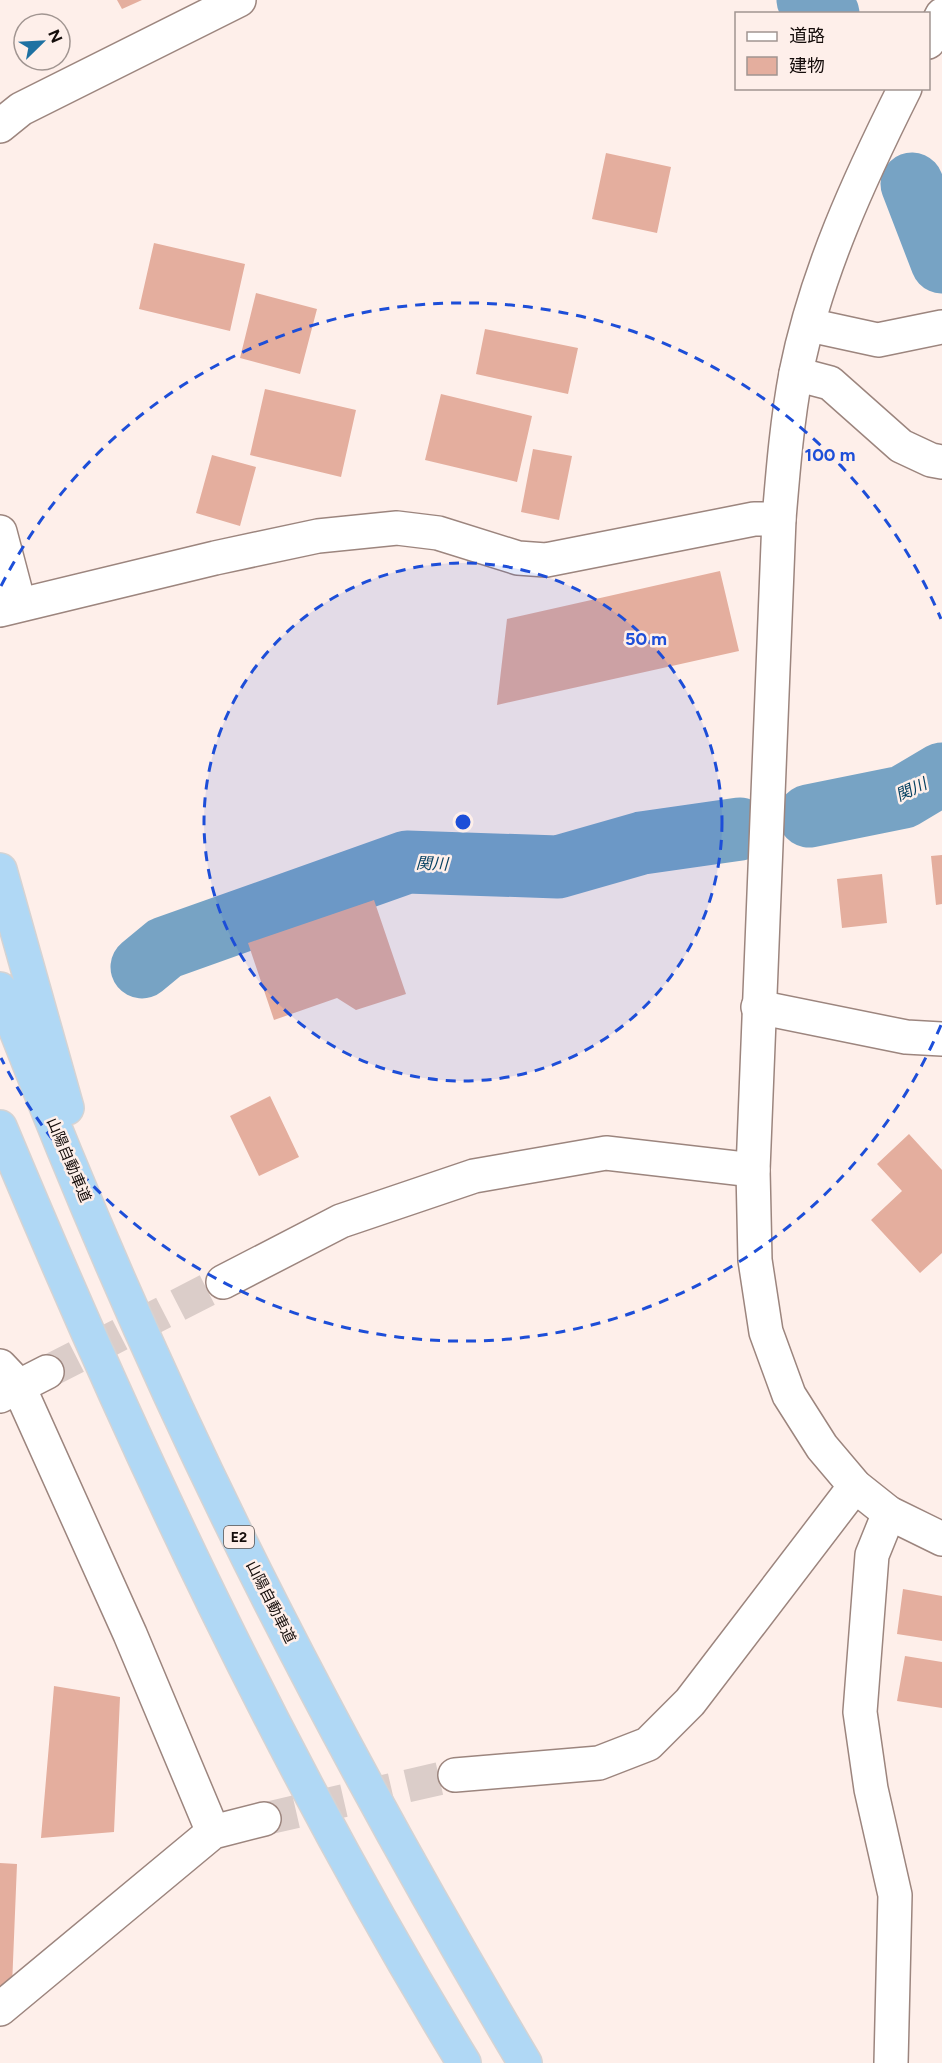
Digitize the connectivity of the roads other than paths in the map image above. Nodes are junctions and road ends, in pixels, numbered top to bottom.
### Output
1 (239, 0) edge
2 (942, 15) edge
3 (930, 38) edge
4 (904, 90) edge
5 (0, 126) edge
6 (809, 325) junction
7 (942, 327) edge
8 (796, 374) junction
9 (942, 462) edge
10 (779, 519) junction
11 (0, 532) edge
12 (9, 607) edge
13 (0, 870) edge
14 (0, 989) edge
15 (758, 1006) junction
16 (942, 1039) edge
17 (0, 1127) edge
18 (0, 1167) edge
19 (753, 1170) junction
20 (110, 1257) junction
21 (223, 1282) tunnel mouth
22 (47, 1371) tunnel mouth
23 (6, 1382) edge
24 (142, 1455) junction
25 (855, 1486) junction
26 (889, 1513) junction
27 (942, 1539) edge
28 (455, 1775) tunnel mouth
29 (264, 1819) tunnel mouth
30 (213, 1832) junction
31 (0, 2009) edge
32 (464, 2063) edge
33 (525, 2063) edge
34 (891, 2063) edge

1 - 5 street
2 - 3 street
4 - 6 street
6 - 7 street
6 - 8 street
8 - 9 street
8 - 10 street
10 - 12 street
10 - 15 street
11 - 12 street
13 - 20 highway
14 - 20 highway, 山陽自動車道 / E2
15 - 16 street
15 - 19 street
17 - 24 highway
18 - 24 highway
19 - 21 street
19 - 25 street
20 - 33 highway, 山陽自動車道 / E2
22 - 23 street
23 - 30 street
24 - 32 highway
25 - 26 street
25 - 28 street
26 - 27 street
26 - 34 street
29 - 30 street
30 - 31 street

